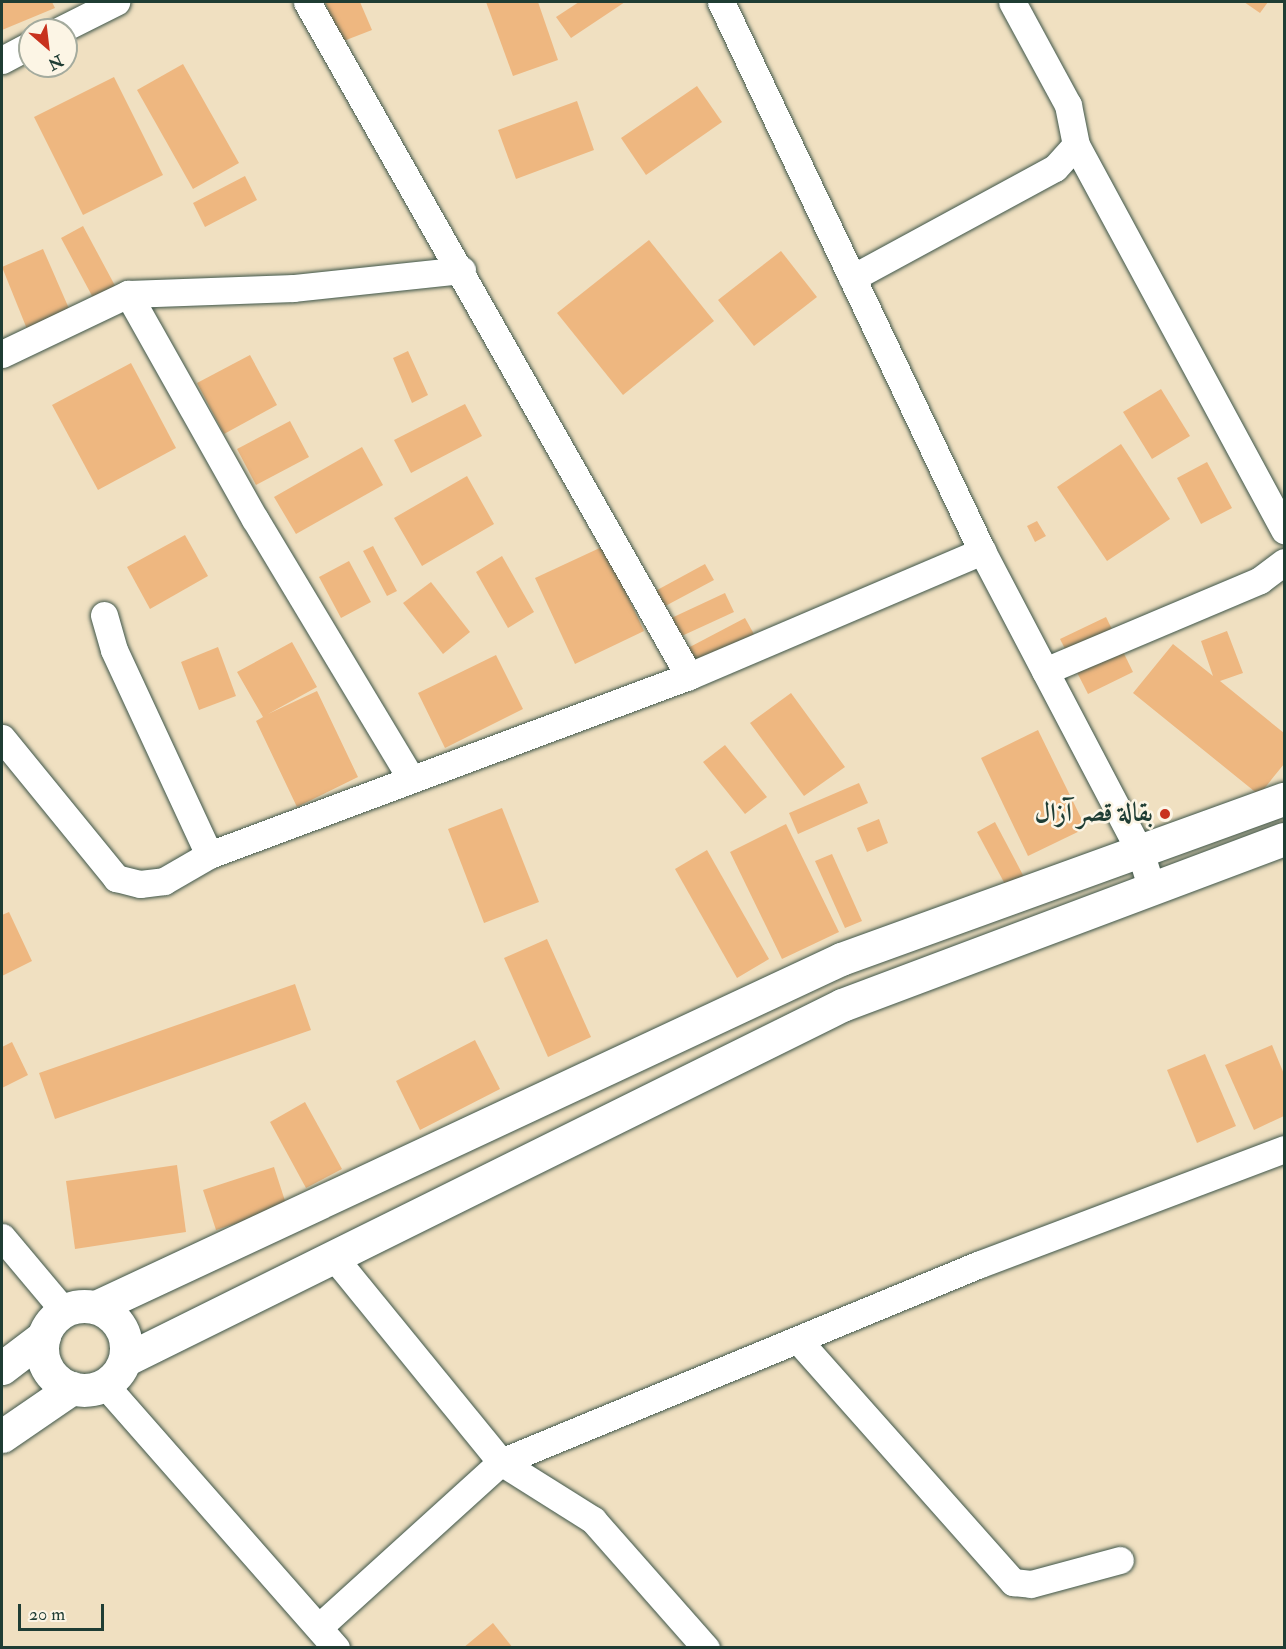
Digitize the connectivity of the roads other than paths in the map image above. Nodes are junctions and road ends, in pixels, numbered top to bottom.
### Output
1 (116, 2) edge
2 (307, 2) edge
3 (722, 2) edge
4 (1012, 2) edge
5 (78, 21) edge
6 (18, 51) edge
7 (2, 60) edge
8 (1076, 145) junction
9 (462, 270) junction
10 (852, 278) junction
11 (128, 294) junction
12 (2, 354) edge
13 (1284, 530) edge
14 (982, 551) junction
15 (1284, 562) edge
16 (104, 615) dead end
17 (1045, 671) junction
18 (689, 675) junction
19 (2, 738) edge
20 (411, 779) junction
21 (1284, 799) edge
22 (1284, 839) edge
23 (1141, 854) junction
24 (209, 855) junction
25 (1151, 886) junction
26 (1284, 1149) edge
27 (2, 1237) edge
28 (333, 1256) junction
29 (96, 1307) junction
30 (64, 1311) junction
31 (44, 1336) junction
32 (798, 1340) junction
33 (125, 1360) junction
34 (2, 1368) edge
35 (105, 1385) junction
36 (72, 1388) junction
37 (2, 1436) edge
38 (501, 1462) junction
39 (1120, 1560) dead end
40 (319, 1627) junction
41 (336, 1647) edge
42 (706, 1647) edge

1 - 5 street
2 - 9 street
3 - 10 street
4 - 8 street
6 - 7 street
8 - 10 street
8 - 13 street
9 - 11 street
9 - 18 street
10 - 14 street
11 - 12 street
11 - 20 street
14 - 17 street
14 - 18 street
15 - 17 street
16 - 24 street
17 - 23 street
18 - 20 street
19 - 24 street
20 - 24 street
21 - 23 street
22 - 25 street
23 - 25 street
23 - 29 street
25 - 28 street
26 - 32 street
27 - 30 street
28 - 33 street
28 - 38 street
29 - 30 street
29 - 33 street
30 - 31 street
31 - 34 street
31 - 36 street
32 - 38 street
32 - 39 street
33 - 35 street
35 - 36 street
35 - 40 street
36 - 37 street
38 - 40 street
38 - 42 street
40 - 41 street

